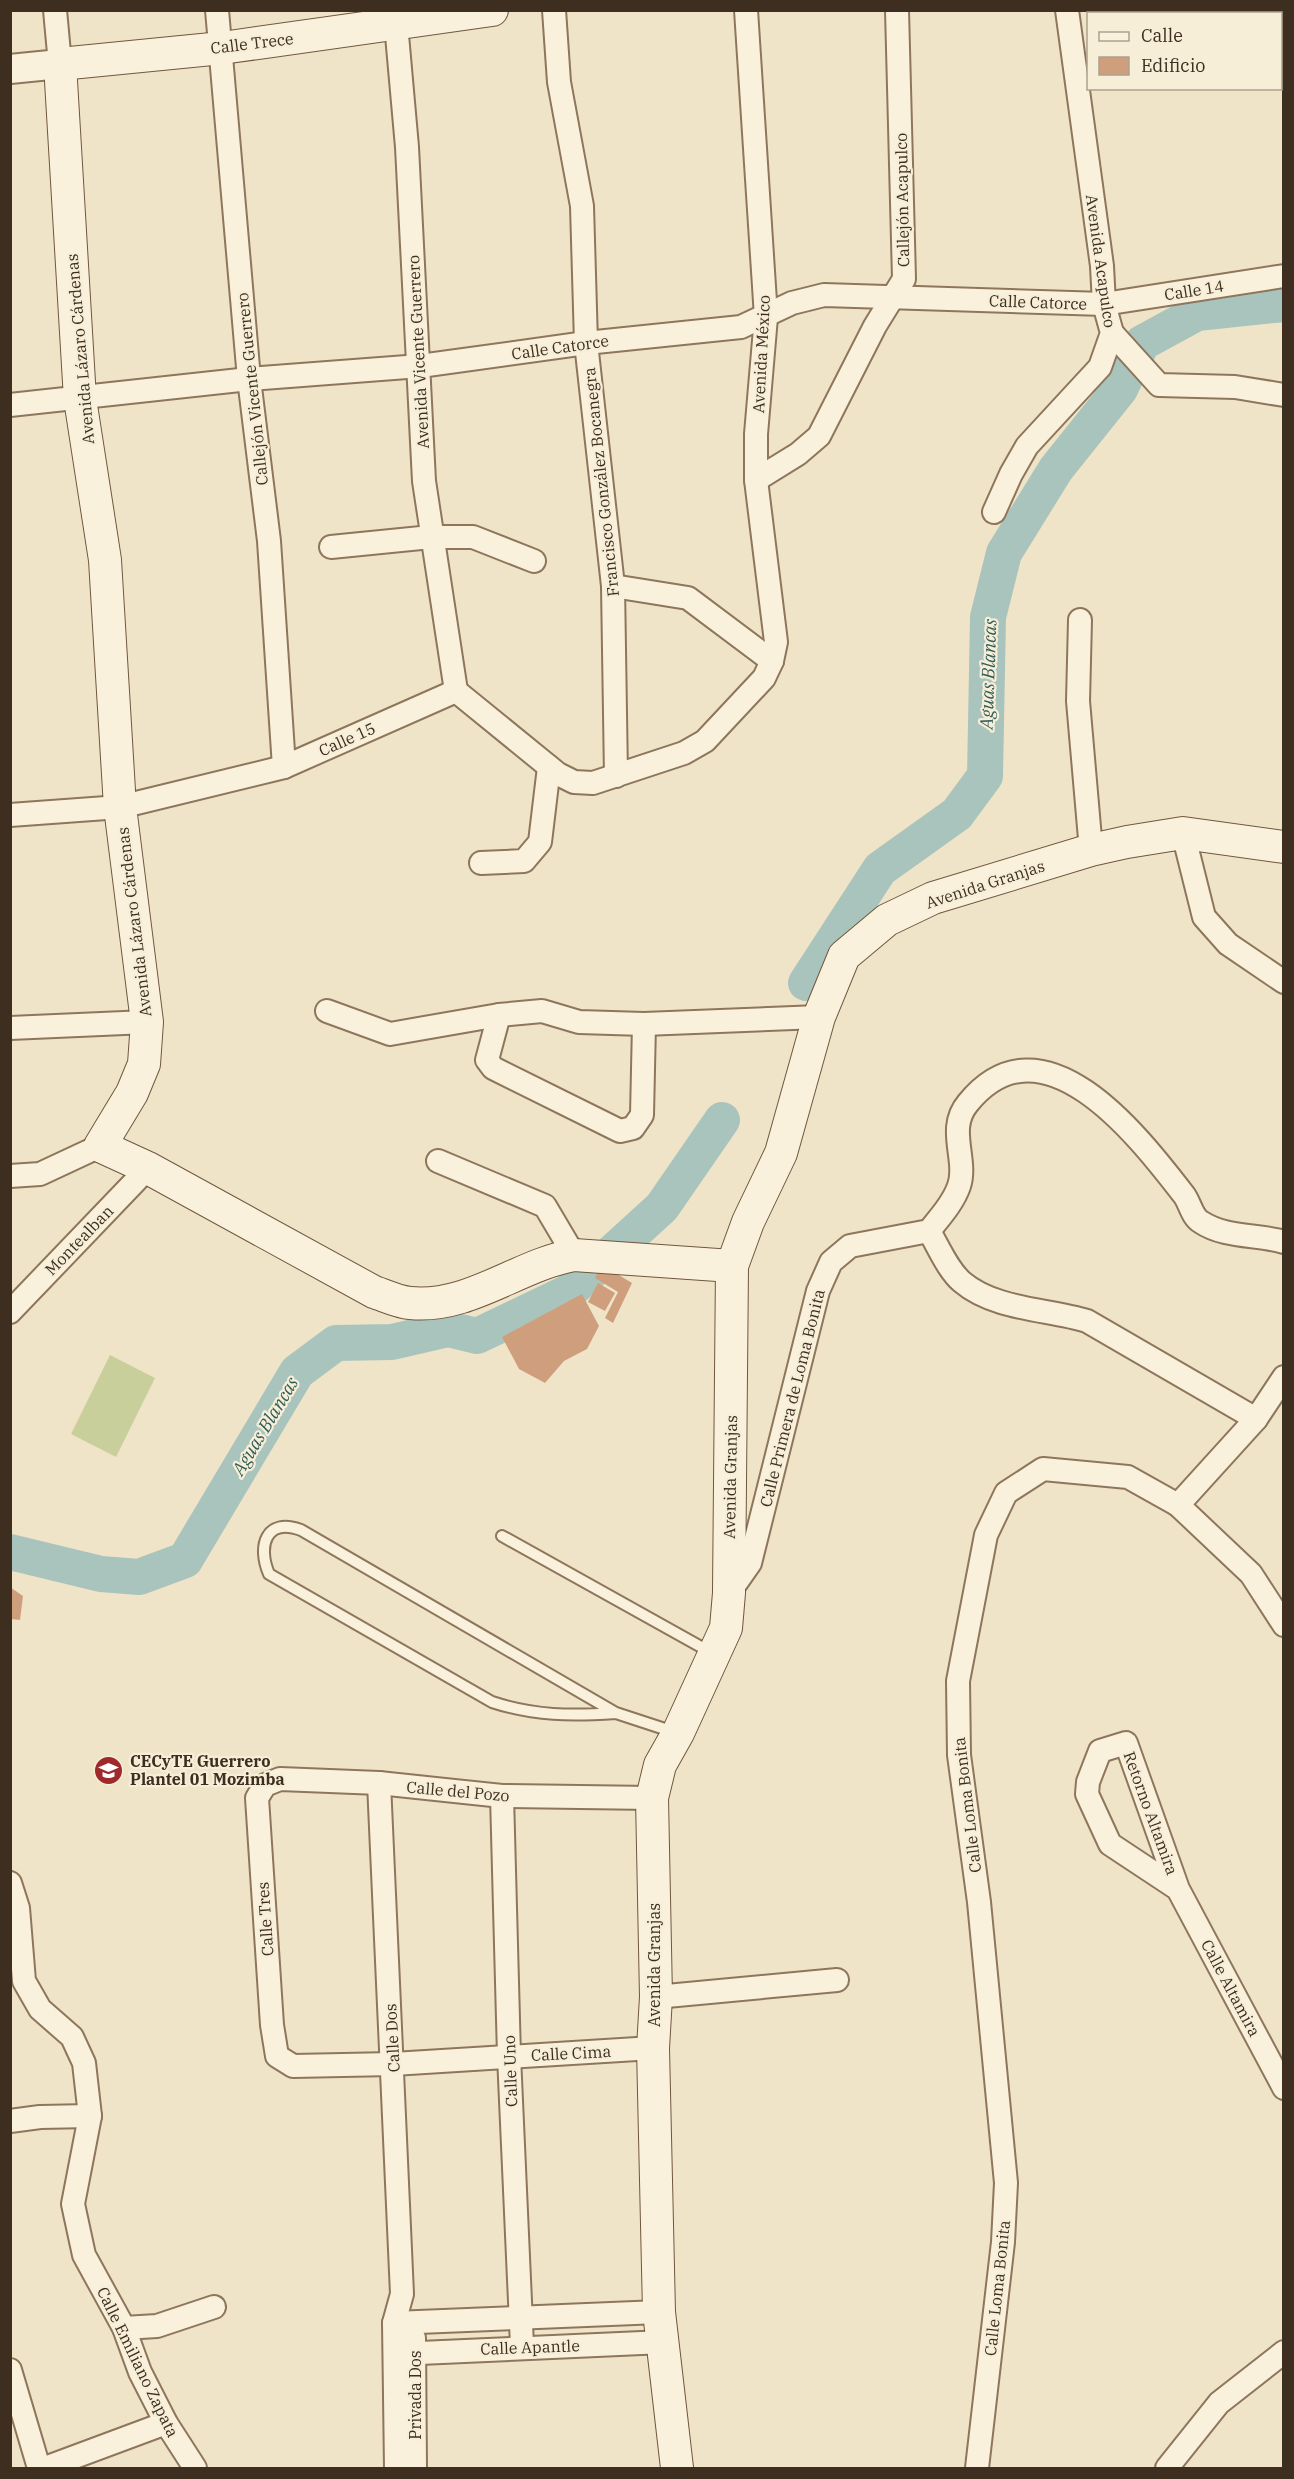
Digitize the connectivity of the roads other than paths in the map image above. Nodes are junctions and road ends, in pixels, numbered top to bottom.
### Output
1 (55, 10) edge
2 (217, 10) edge
3 (492, 10) edge
4 (554, 10) edge
5 (746, 10) edge
6 (897, 10) edge
7 (1067, 10) edge
8 (396, 17) edge
9 (222, 48) junction
10 (60, 64) junction
11 (10, 69) edge
12 (1284, 276) edge
13 (892, 296) junction
14 (1104, 304) junction
15 (766, 317) junction
16 (1113, 334) junction
17 (586, 342) junction
18 (420, 366) junction
19 (249, 379) junction
20 (1284, 395) edge
21 (81, 399) junction
22 (10, 405) edge
23 (756, 480) junction
24 (994, 512) dead end
25 (431, 537) junction
26 (331, 547) dead end
27 (534, 561) dead end
28 (613, 586) junction
29 (1080, 620) dead end
30 (772, 661) junction
31 (456, 691) junction
32 (284, 767) junction
33 (549, 767) junction
34 (616, 776) junction
35 (120, 807) junction
36 (10, 815) edge
37 (1183, 832) junction
38 (1284, 847) edge
39 (1091, 850) junction
40 (481, 863) dead end
41 (1284, 982) edge
42 (327, 1011) dead end
43 (499, 1015) junction
44 (819, 1017) junction
45 (147, 1022) junction
46 (644, 1024) junction
47 (10, 1028) edge
48 (99, 1146) junction
49 (438, 1161) dead end
50 (148, 1168) junction
51 (10, 1176) edge
52 (929, 1231) junction
53 (1284, 1242) edge
54 (574, 1255) junction
55 (732, 1266) junction
56 (10, 1312) edge
57 (1284, 1377) edge
58 (1256, 1419) junction
59 (1178, 1505) junction
60 (502, 1536) dead end
61 (729, 1593) junction
62 (1284, 1625) edge
63 (715, 1655) junction
64 (616, 1713) junction
65 (678, 1733) junction
66 (379, 1783) junction
67 (265, 1785) joint
68 (502, 1796) junction
69 (652, 1798) junction
70 (10, 1883) edge
71 (1178, 1889) junction
72 (837, 1980) dead end
73 (656, 1997) junction
74 (652, 2049) junction
75 (277, 2056) joint
76 (509, 2056) junction
77 (393, 2064) junction
78 (1284, 2088) edge
79 (90, 2116) junction
80 (10, 2121) edge
81 (214, 2307) dead end
82 (521, 2317) junction
83 (404, 2322) junction
84 (662, 2327) junction
85 (124, 2328) junction
86 (522, 2346) junction
87 (1284, 2352) edge
88 (406, 2353) junction
89 (10, 2370) edge
90 (166, 2423) junction
91 (39, 2469) edge
92 (45, 2469) edge
93 (195, 2469) edge
94 (396, 2469) edge
95 (415, 2469) edge
96 (676, 2469) edge
97 (977, 2469) edge
98 (1167, 2469) edge

1 - 10 street, Avenida Lázaro Cárdenas
2 - 9 street, Callejón Vicente Guerrero
3 - 8 main road, Calle Trece
4 - 17 street, Francisco González Bocanegra
5 - 15 street, Avenida México
6 - 13 street, Callejón Acapulco
7 - 14 street, Avenida Acapulco
8 - 9 main road, Calle Trece
8 - 18 street, Avenida Vicente Guerrero
9 - 10 main road, Calle Trece
9 - 19 street, Callejón Vicente Guerrero
10 - 11 street, Calle Trece
10 - 21 main road, Avenida Lázaro Cárdenas
12 - 14 street, Calle 14
13 - 14 street, Calle Catorce
13 - 15 street, Calle Catorce
13 - 23 street, Callejón Acapulco
14 - 16 street, Avenida Acapulco
15 - 17 street, Calle Catorce
15 - 23 street, Avenida México
16 - 20 street
16 - 24 street, Avenida Acapulco
17 - 18 street, Calle Catorce
17 - 28 street, Francisco González Bocanegra
18 - 19 street, Calle Catorce
18 - 25 street, Avenida Vicente Guerrero
19 - 21 street, Calle Catorce
19 - 32 street, Callejón Vicente Guerrero
21 - 22 street, Calle Catorce
21 - 35 main road, Avenida Lázaro Cárdenas
23 - 30 street, Avenida México
25 - 26 street
25 - 27 street
25 - 31 street, Avenida Vicente Guerrero
28 - 30 street
28 - 34 street, Francisco González Bocanegra
29 - 39 street
30 - 34 street
31 - 32 street, Calle 15
31 - 33 street
32 - 35 street, Calle 15
33 - 34 street
33 - 40 street
35 - 36 street, Calle 15
35 - 45 main road, Avenida Lázaro Cárdenas
37 - 38 main road, Avenida Granjas
37 - 39 main road, Avenida Granjas
37 - 41 street
39 - 44 main road, Avenida Granjas
42 - 43 street
43 - 46 street
43 - 46 street
44 - 46 street
44 - 55 main road, Avenida Granjas
45 - 47 street
45 - 48 main road, Avenida Lázaro Cárdenas
48 - 50 main road
48 - 51 street
49 - 54 street
50 - 54 main road
50 - 56 street, Montealban
52 - 53 street
52 - 58 street
52 - 61 street, Calle Primera de Loma Bonita
54 - 55 main road
55 - 61 main road, Avenida Granjas
57 - 58 street
58 - 59 street
59 - 62 street, Calle Loma Bonita
59 - 97 street, Calle Loma Bonita
60 - 63 lane
61 - 63 main road, Avenida Granjas
63 - 65 main road, Avenida Granjas
64 - 64 lane
64 - 65 lane
65 - 69 main road, Avenida Granjas
66 - 67 street, Calle del Pozo
66 - 68 street, Calle del Pozo
66 - 77 street, Calle Dos
67 - 75 street, Calle Tres
68 - 69 street, Calle del Pozo
68 - 76 street, Calle Uno
69 - 73 main road, Avenida Granjas
70 - 79 street, Calle Emiliano Zapata
71 - 71 street, Retorno Altamira
71 - 78 street, Calle Altamira
72 - 73 street
73 - 74 main road, Avenida Granjas
74 - 76 street, Calle Cima
74 - 84 main road, Avenida Granjas
75 - 77 street, Calle Cima
76 - 77 street, Calle Cima
76 - 82 street, Calle Uno
77 - 83 street, Calle Dos
79 - 80 street
79 - 85 street, Calle Emiliano Zapata
81 - 85 street
82 - 83 street, Calle Apantle
82 - 84 street, Calle Apantle
82 - 86 street, Calle Uno
83 - 88 street, Privada Dos
84 - 86 street, Calle Apantle
84 - 96 main road, Avenida Granjas
85 - 90 street, Calle Emiliano Zapata
86 - 88 street, Calle Apantle
87 - 98 street
88 - 94 street, Privada Dos
88 - 95 street, Privada Dos
89 - 91 street
90 - 92 street
90 - 93 street, Calle Emiliano Zapata

